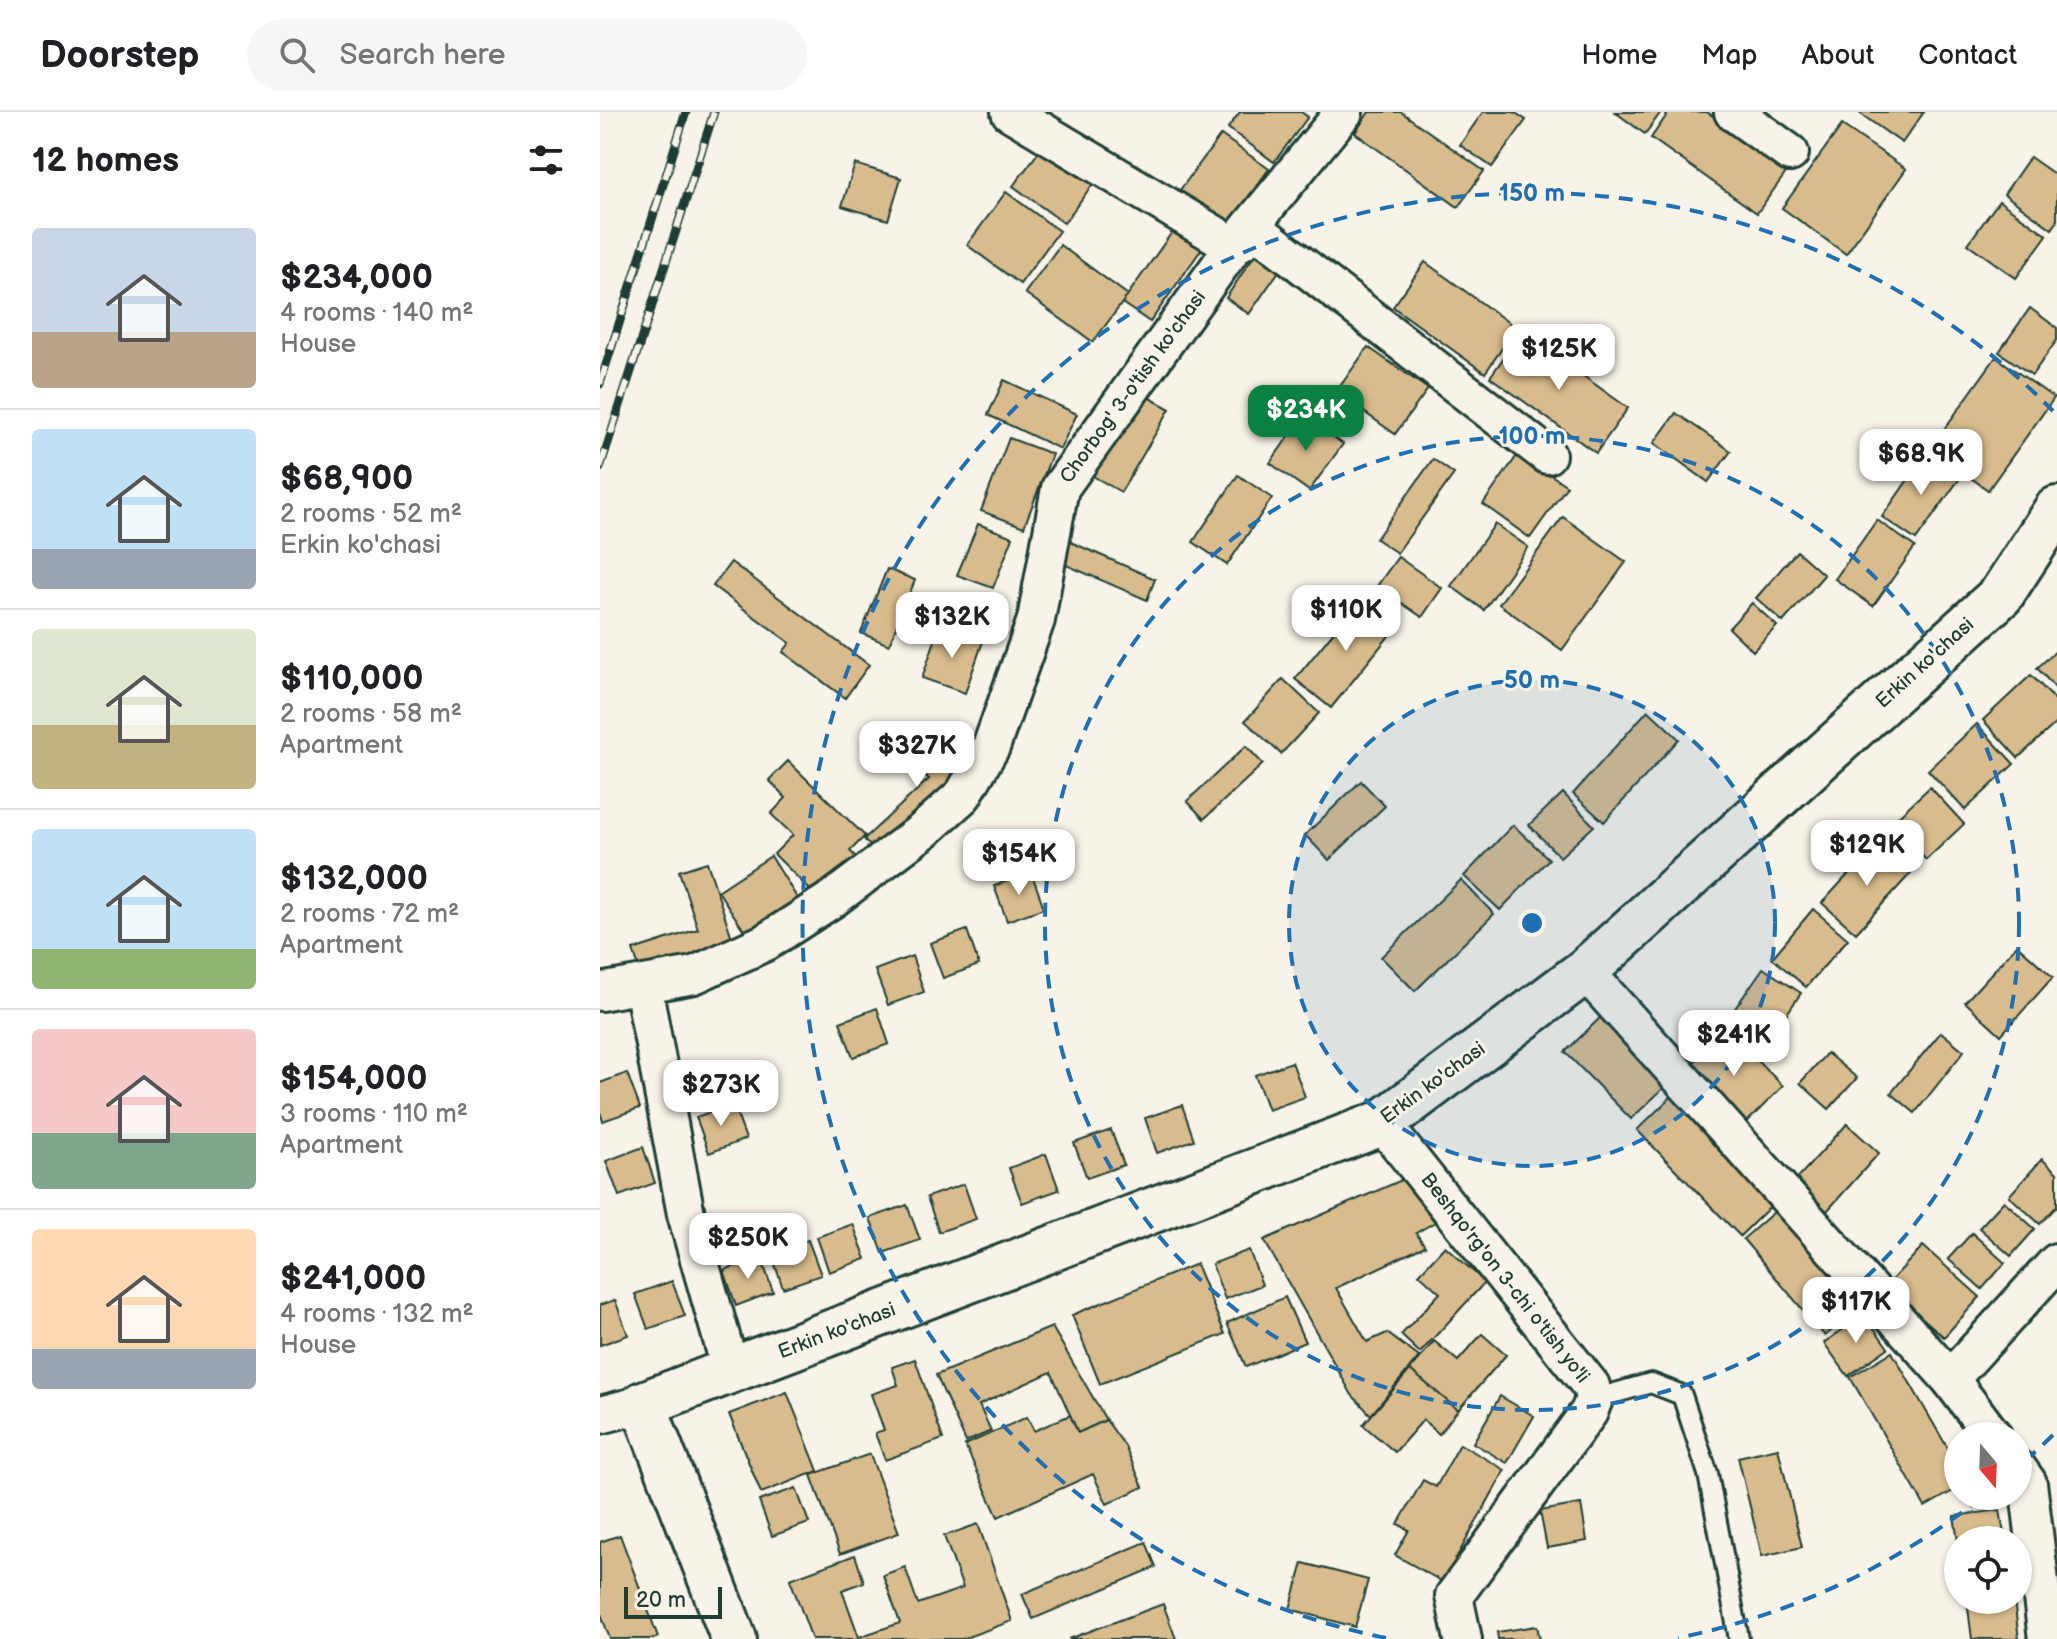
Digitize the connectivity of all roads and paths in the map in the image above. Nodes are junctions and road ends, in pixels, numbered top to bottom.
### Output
1 (1010, 112) edge
2 (1344, 112) edge
3 (1733, 112) edge
4 (1790, 153) dead end
5 (1234, 246) junction
6 (1547, 455) dead end
7 (2057, 509) edge
8 (1585, 971) junction
9 (643, 986) junction
10 (600, 992) edge
11 (1382, 1123) junction
12 (2057, 1262) edge
13 (731, 1371) junction
14 (1950, 1379) junction
15 (1594, 1399) junction
16 (643, 1404) junction
17 (600, 1415) edge
18 (1982, 1422) edge
19 (2031, 1510) edge
20 (734, 1639) edge
21 (1463, 1639) edge
22 (1739, 1639) edge
23 (2047, 1639) edge

1 - 5 street
2 - 5 street, Chorbog' 3-o'tish ko'chasi
3 - 4 street
5 - 6 street
5 - 9 street, Chorbog' 3-o'tish ko'chasi
7 - 8 main road, Erkin ko'chasi
8 - 11 main road, Erkin ko'chasi
8 - 14 street
9 - 10 street, Chorbog' 3-o'tish ko'chasi
9 - 13 street
11 - 13 main road, Erkin ko'chasi
11 - 15 street, Beshqo'rg'on 3-chi o'tish yo'li
12 - 14 street
13 - 16 main road, Erkin ko'chasi
14 - 18 street
15 - 21 street, Beshqo'rg'on 3-chi o'tish yo'li
15 - 22 lane
16 - 17 street, Erkin ko'chasi
16 - 20 main road
19 - 23 street

